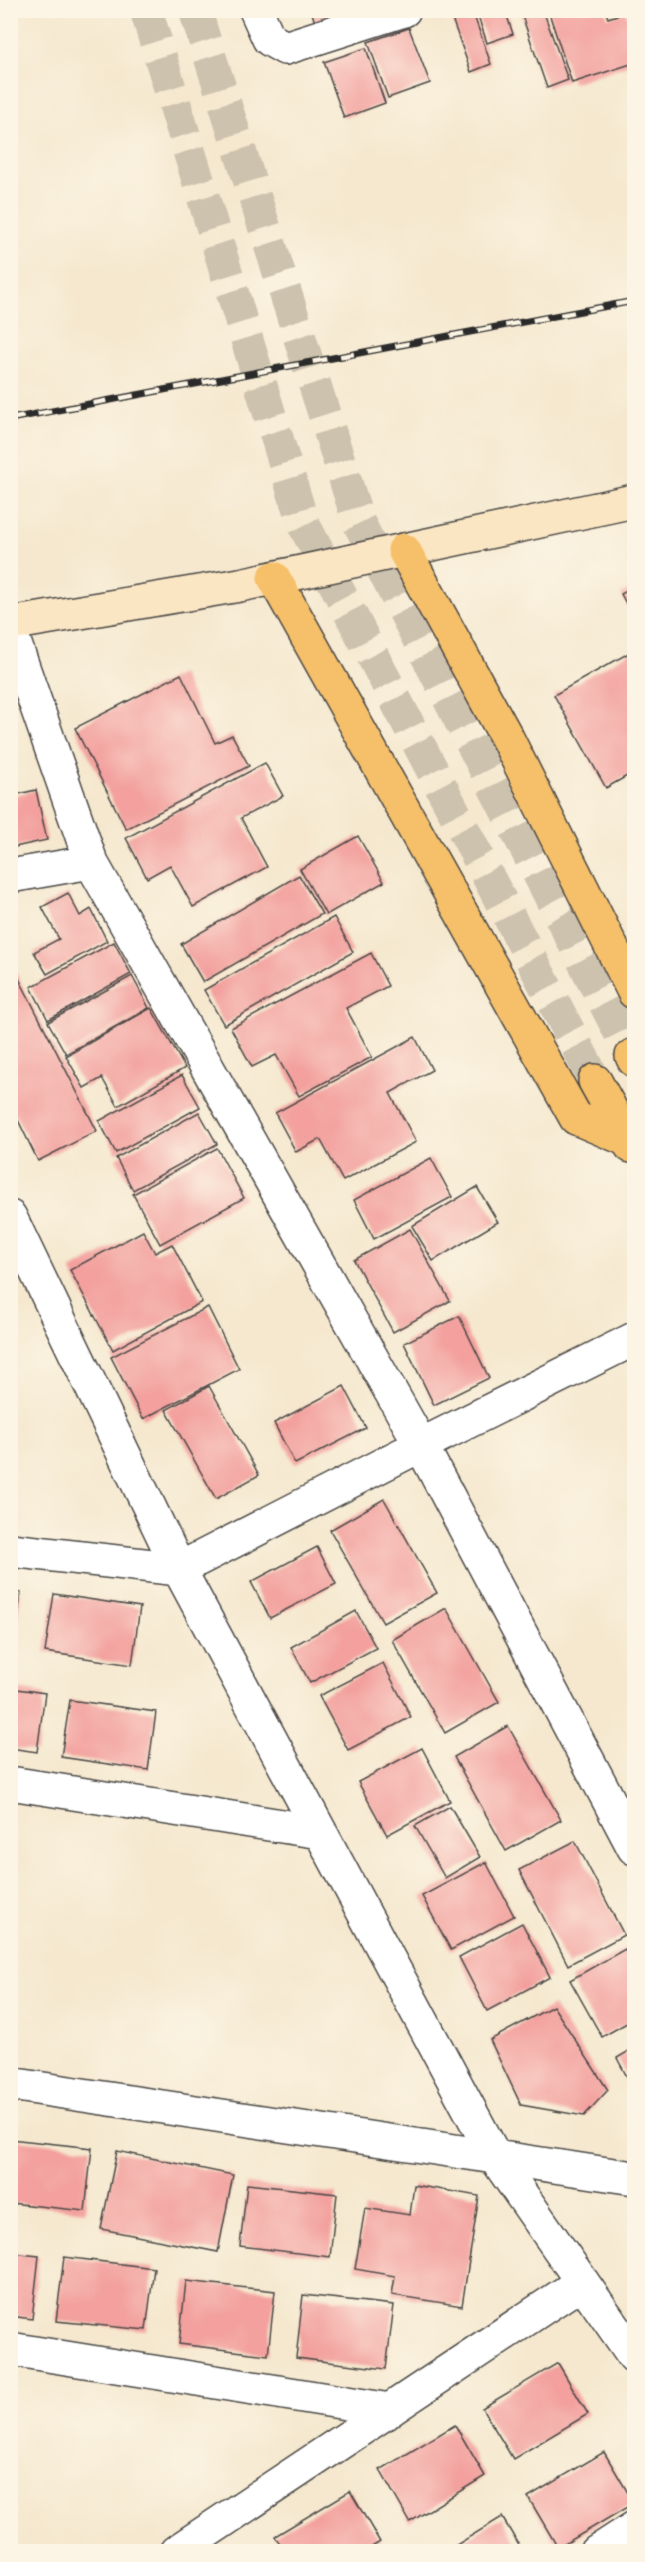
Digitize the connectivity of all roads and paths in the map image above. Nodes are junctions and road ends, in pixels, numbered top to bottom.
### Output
1 (256, 10) edge
2 (404, 10) edge
3 (634, 501) edge
4 (404, 550) junction
5 (274, 578) junction
6 (10, 624) edge
7 (10, 630) edge
8 (90, 862) junction
9 (10, 876) edge
10 (634, 992) edge
11 (596, 1081) tunnel mouth
12 (631, 1147) edge
13 (10, 1217) edge
14 (634, 1339) edge
15 (421, 1445) junction
16 (10, 1550) edge
17 (179, 1569) junction
18 (10, 1784) edge
19 (320, 1832) junction
20 (634, 1848) edge
21 (10, 2084) edge
22 (495, 2157) junction
23 (634, 2178) edge
24 (582, 2282) junction
25 (10, 2349) edge
26 (634, 2355) edge
27 (390, 2410) junction
28 (634, 2529) edge
29 (176, 2552) edge
30 (597, 2552) edge

1 - 2 street
3 - 4 street
4 - 5 street
4 - 10 main road
5 - 6 street
5 - 12 main road
7 - 8 street
8 - 9 street
8 - 15 street
11 - 12 main road
13 - 17 street
14 - 15 street
15 - 17 street
15 - 20 street
16 - 17 street
17 - 19 street
18 - 19 street
19 - 22 street
21 - 22 street
22 - 23 street
22 - 24 street
24 - 26 street
24 - 27 street
25 - 27 street
27 - 29 street
28 - 30 street

